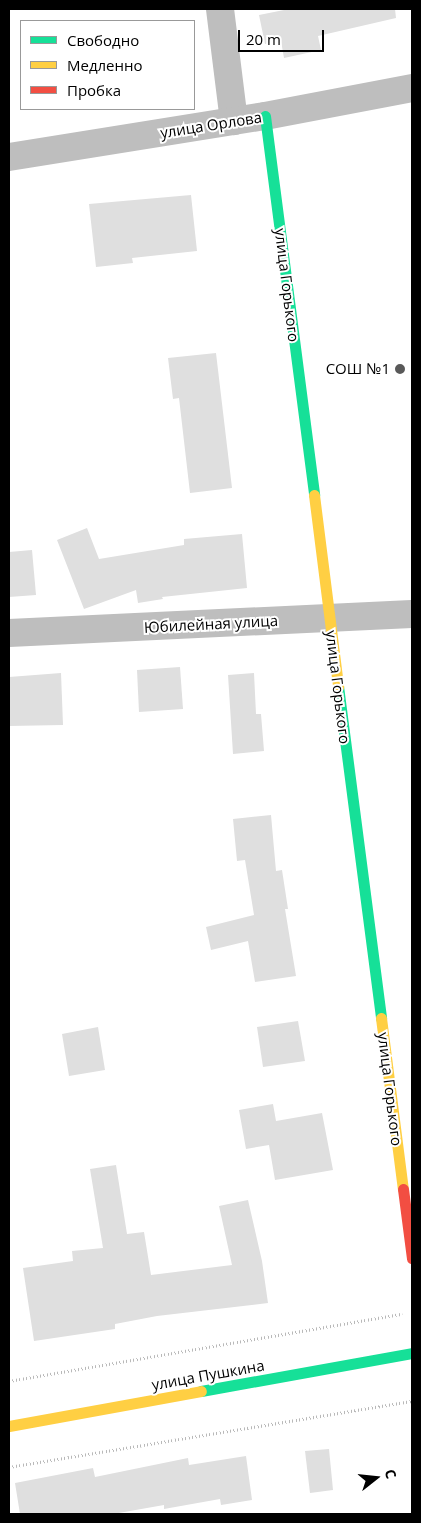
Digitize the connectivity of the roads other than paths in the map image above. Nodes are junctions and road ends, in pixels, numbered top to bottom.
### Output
1 (220, 9) edge
2 (412, 88) edge
3 (265, 116) junction
4 (234, 121) junction
5 (9, 157) edge
6 (412, 614) edge
7 (329, 618) junction
8 (9, 633) edge
9 (412, 1258) edge
10 (412, 1353) edge
11 (9, 1426) edge

1 - 4 street
2 - 3 street, улица Орлова
3 - 4 street, улица Орлова
3 - 7 street, улица Горького
4 - 5 street, улица Орлова
6 - 7 street, Юбилейная улица
7 - 8 street, Юбилейная улица
7 - 9 street, улица Горького
10 - 11 street, улица Пушкина

